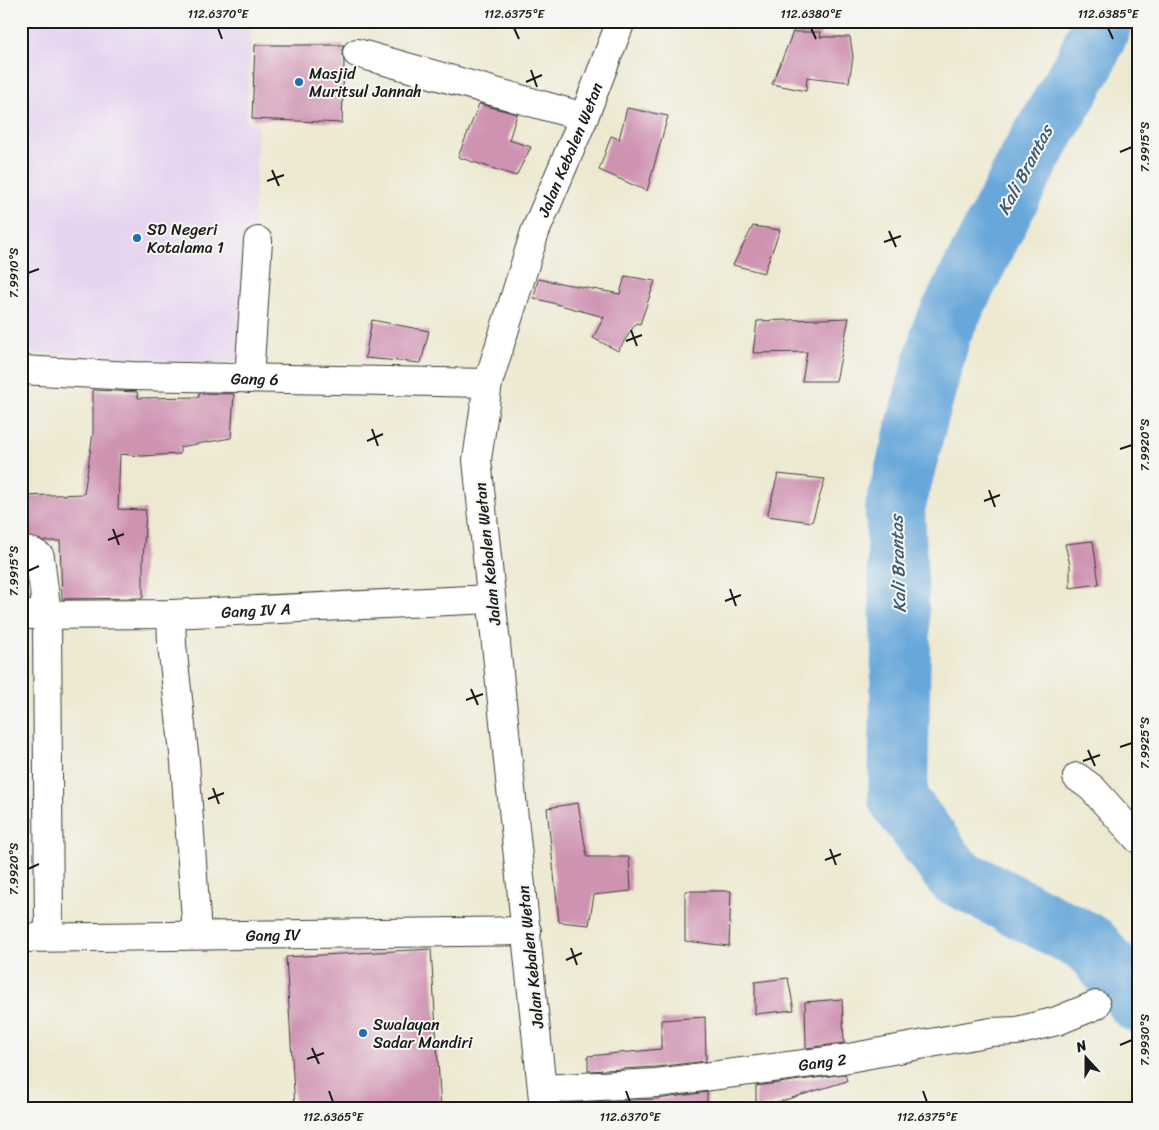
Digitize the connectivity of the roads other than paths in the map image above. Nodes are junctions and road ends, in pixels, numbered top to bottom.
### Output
1 (621, 21) edge
2 (357, 53) dead end
3 (584, 117) junction
4 (258, 241) dead end
5 (21, 370) edge
6 (249, 379) junction
7 (488, 383) junction
8 (21, 550) edge
9 (491, 599) junction
10 (171, 614) junction
11 (34, 615) edge
12 (1077, 777) dead end
13 (1138, 839) edge
14 (527, 931) junction
15 (197, 934) junction
16 (49, 937) junction
17 (21, 938) edge
18 (1096, 1005) dead end
19 (544, 1099) edge

1 - 3 street, Jalan Kebalen Wetan
2 - 3 street
3 - 7 street, Jalan Kebalen Wetan
4 - 6 street
5 - 6 street, Gang 6
6 - 7 street, Gang 6
7 - 9 street, Jalan Kebalen Wetan
8 - 11 street
9 - 10 street, Gang IV A
9 - 14 street, Jalan Kebalen Wetan
10 - 11 street, Gang IV A
10 - 15 street
11 - 16 street
12 - 13 street
14 - 15 street, Gang IV
14 - 19 street, Jalan Kebalen Wetan
15 - 16 street, Gang IV
16 - 17 street, Gang IV
18 - 19 street, Gang 2

